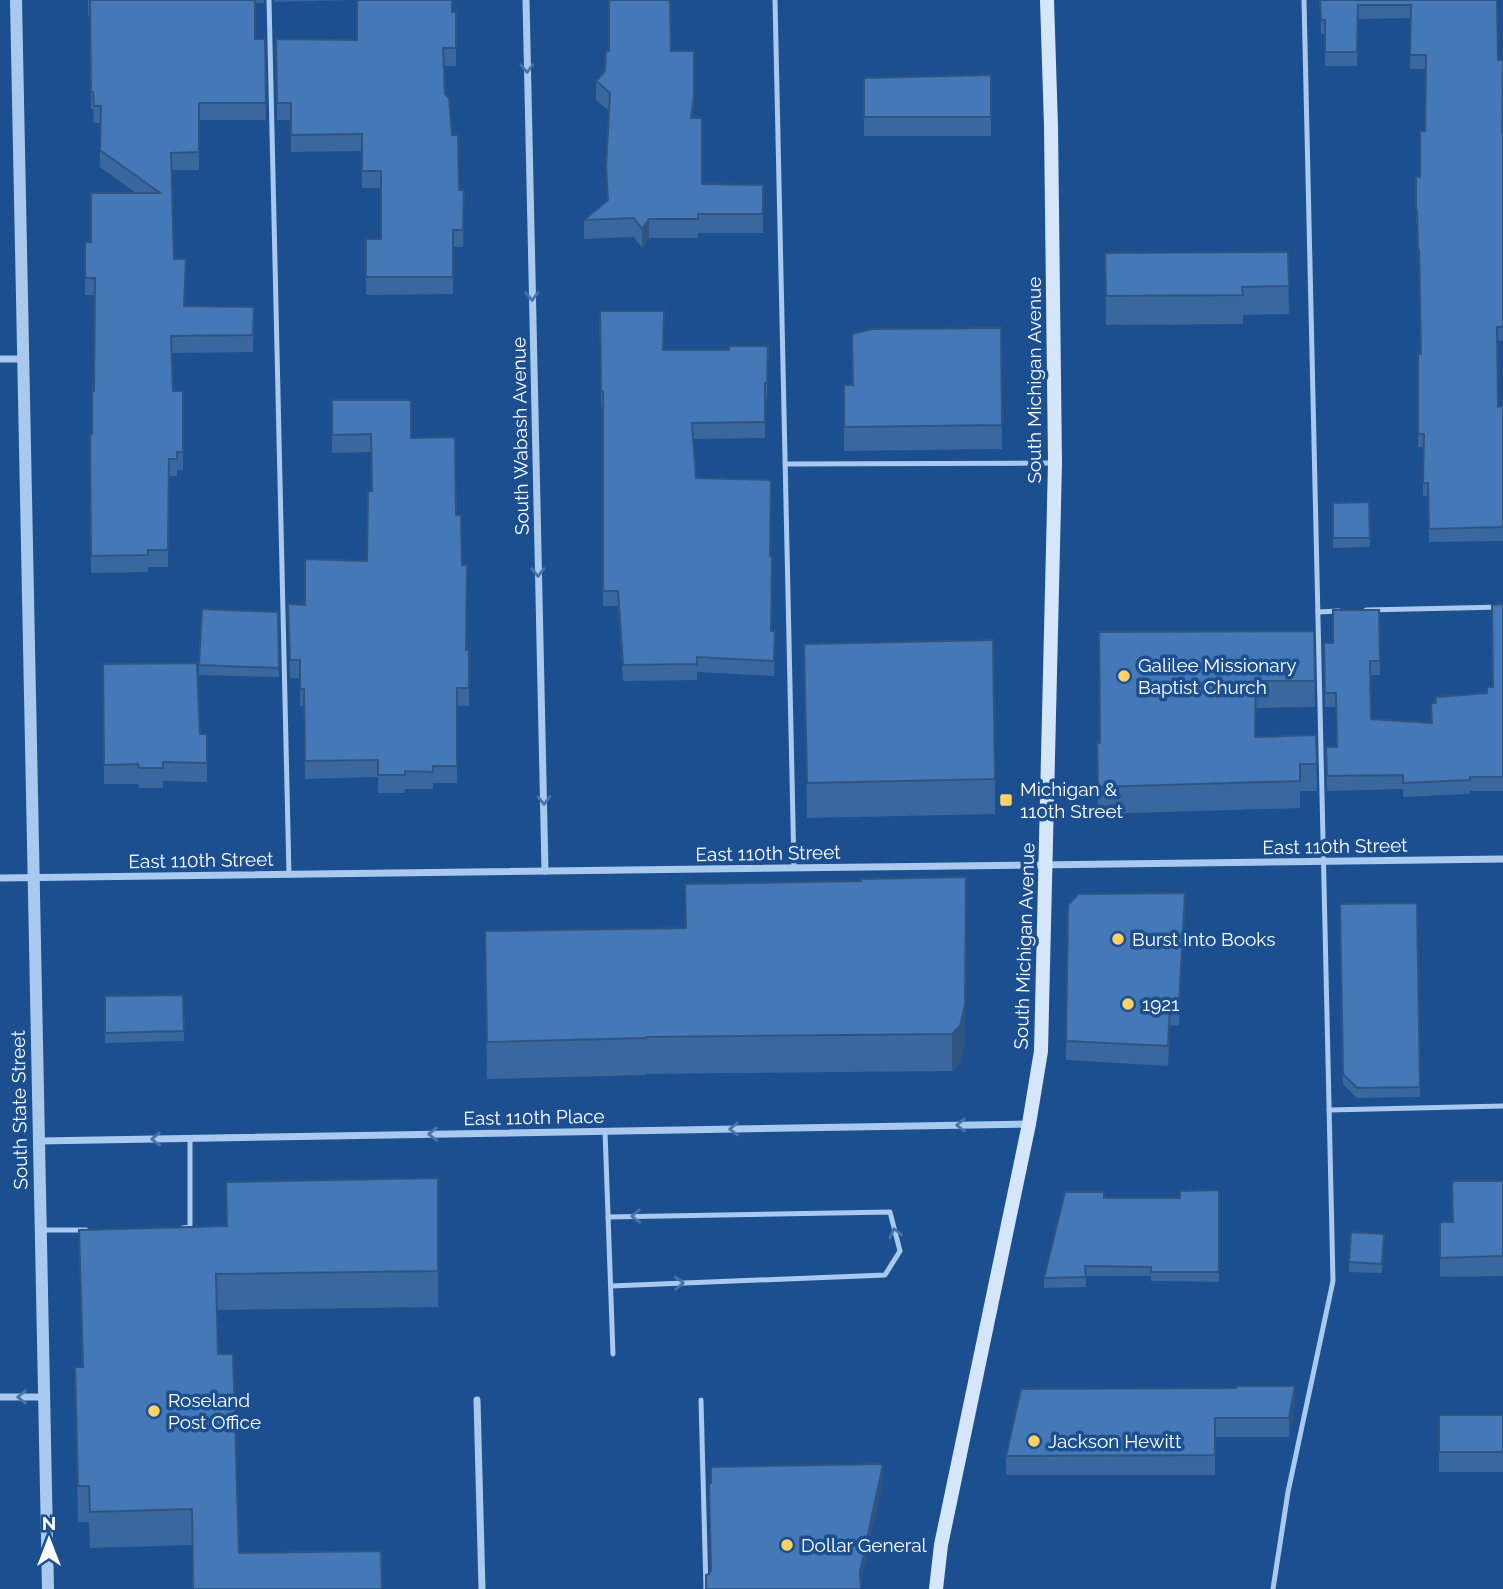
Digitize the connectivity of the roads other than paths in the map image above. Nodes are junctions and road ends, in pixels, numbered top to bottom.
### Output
1 (16, 0) edge
2 (269, 0) edge
3 (526, 0) edge
4 (775, 0) edge
5 (1047, 0) edge
6 (1304, 0) edge
7 (0, 359) edge
8 (23, 359) junction
9 (1055, 463) junction
10 (785, 464) junction
11 (1503, 607) edge
12 (1344, 611) edge
13 (1357, 611) edge
14 (1318, 612) junction
15 (1503, 859) edge
16 (1323, 862) junction
17 (1046, 865) junction
18 (794, 868) junction
19 (545, 871) junction
20 (289, 875) junction
21 (33, 877) junction
22 (0, 878) edge
23 (1503, 1106) edge
24 (1329, 1110) junction
25 (1030, 1124) junction
26 (605, 1131) junction
27 (190, 1138) junction
28 (39, 1141) junction
29 (608, 1217) junction
30 (176, 1228) edge
31 (40, 1230) junction
32 (93, 1230) edge
33 (611, 1286) junction
34 (614, 1354) dead end
35 (0, 1397) edge
36 (44, 1397) junction
37 (477, 1400) dead end
38 (701, 1400) dead end
39 (48, 1589) edge
40 (482, 1589) edge
41 (706, 1589) edge
42 (936, 1589) edge
43 (1273, 1589) edge

1 - 8 street, South State Street
2 - 20 lane
3 -> 19 street, South Wabash Avenue
4 - 10 lane
5 - 9 main road, South Michigan Avenue
6 - 14 lane
7 - 8 street
8 - 21 street, South State Street
9 - 10 lane
9 - 17 main road, South Michigan Avenue
10 - 18 lane
11 - 13 lane
12 - 14 lane
14 - 16 lane
15 - 16 street, East 110th Street
16 - 17 street, East 110th Street
16 - 24 lane
17 - 18 street, East 110th Street
17 - 25 main road, South Michigan Avenue
18 - 19 street, East 110th Street
19 - 20 street, East 110th Street
20 - 21 street, East 110th Street
21 - 22 street, East 110th Street
21 - 28 street, South State Street
23 - 24 lane
24 - 43 lane
25 -> 26 street, East 110th Place
25 - 42 main road, South Michigan Avenue
26 -> 27 street, East 110th Place
26 - 29 lane
27 -> 28 street, East 110th Place
27 - 30 lane
28 - 31 street, South State Street
29 - 33 lane
33 -> 29 lane
31 - 32 lane
31 - 36 street, South State Street
33 - 34 lane
36 -> 35 street
36 - 39 street, South State Street
37 - 40 street
38 - 41 lane

